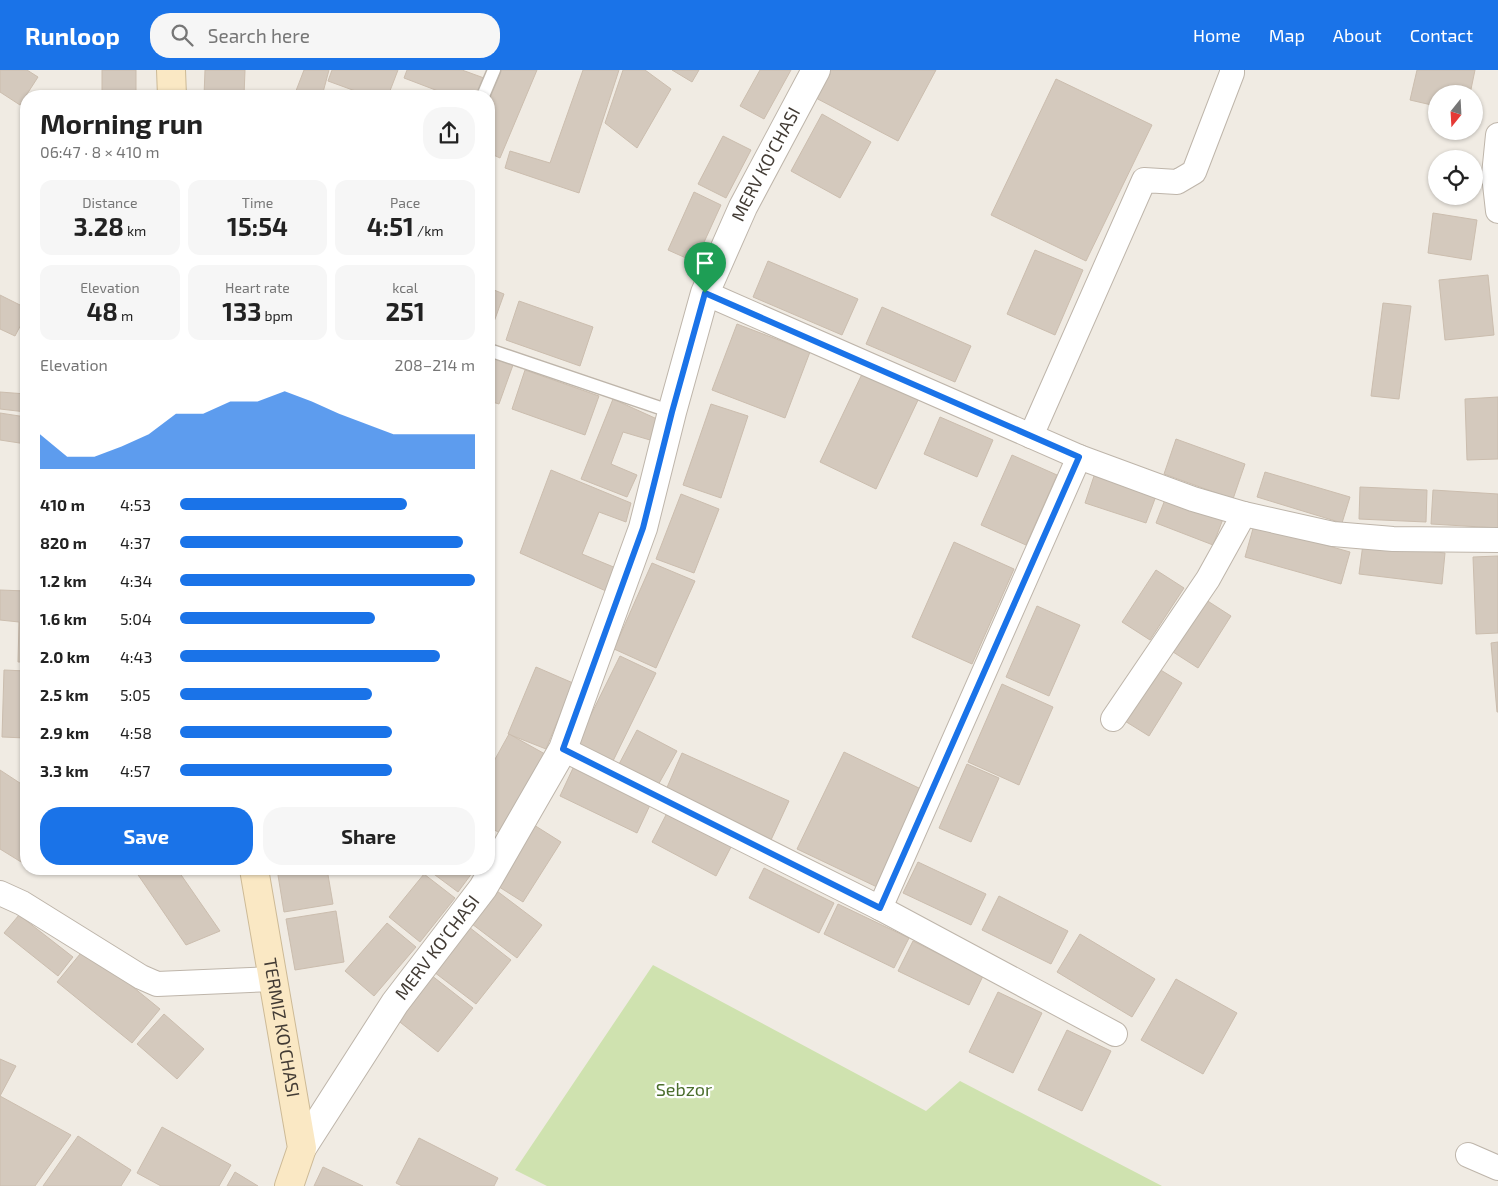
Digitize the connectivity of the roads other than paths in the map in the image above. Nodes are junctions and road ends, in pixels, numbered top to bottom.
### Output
1 (171, 70) edge
2 (494, 70) edge
3 (816, 70) edge
4 (1232, 70) edge
5 (172, 90) edge
6 (486, 90) edge
7 (1498, 135) edge
8 (1498, 211) edge
9 (705, 293) junction
10 (495, 352) edge
11 (672, 412) junction
12 (1031, 436) junction
13 (1079, 457) junction
14 (1244, 514) junction
15 (1498, 540) edge
16 (1113, 719) dead end
17 (563, 749) junction
18 (495, 867) edge
19 (255, 875) edge
20 (490, 875) edge
21 (0, 893) edge
22 (880, 908) junction
23 (274, 979) junction
24 (1115, 1034) dead end
25 (302, 1148) junction
26 (1468, 1154) dead end
27 (1498, 1168) edge
28 (289, 1186) edge

1 - 5 main road
2 - 6 lane
3 - 9 street, MERV KO'CHASI
4 - 12 street
7 - 8 street
9 - 11 street, MERV KO'CHASI
9 - 12 street
10 - 11 lane
11 - 17 street, MERV KO'CHASI
12 - 13 street
13 - 14 street
13 - 22 street
14 - 15 street
14 - 16 street
17 - 18 street, MERV KO'CHASI
17 - 22 street
19 - 23 main road, TERMIZ KO'CHASI
20 - 25 street, MERV KO'CHASI
21 - 23 street
22 - 24 street
23 - 25 main road, TERMIZ KO'CHASI
25 - 28 main road, TERMIZ KO'CHASI
26 - 27 street

